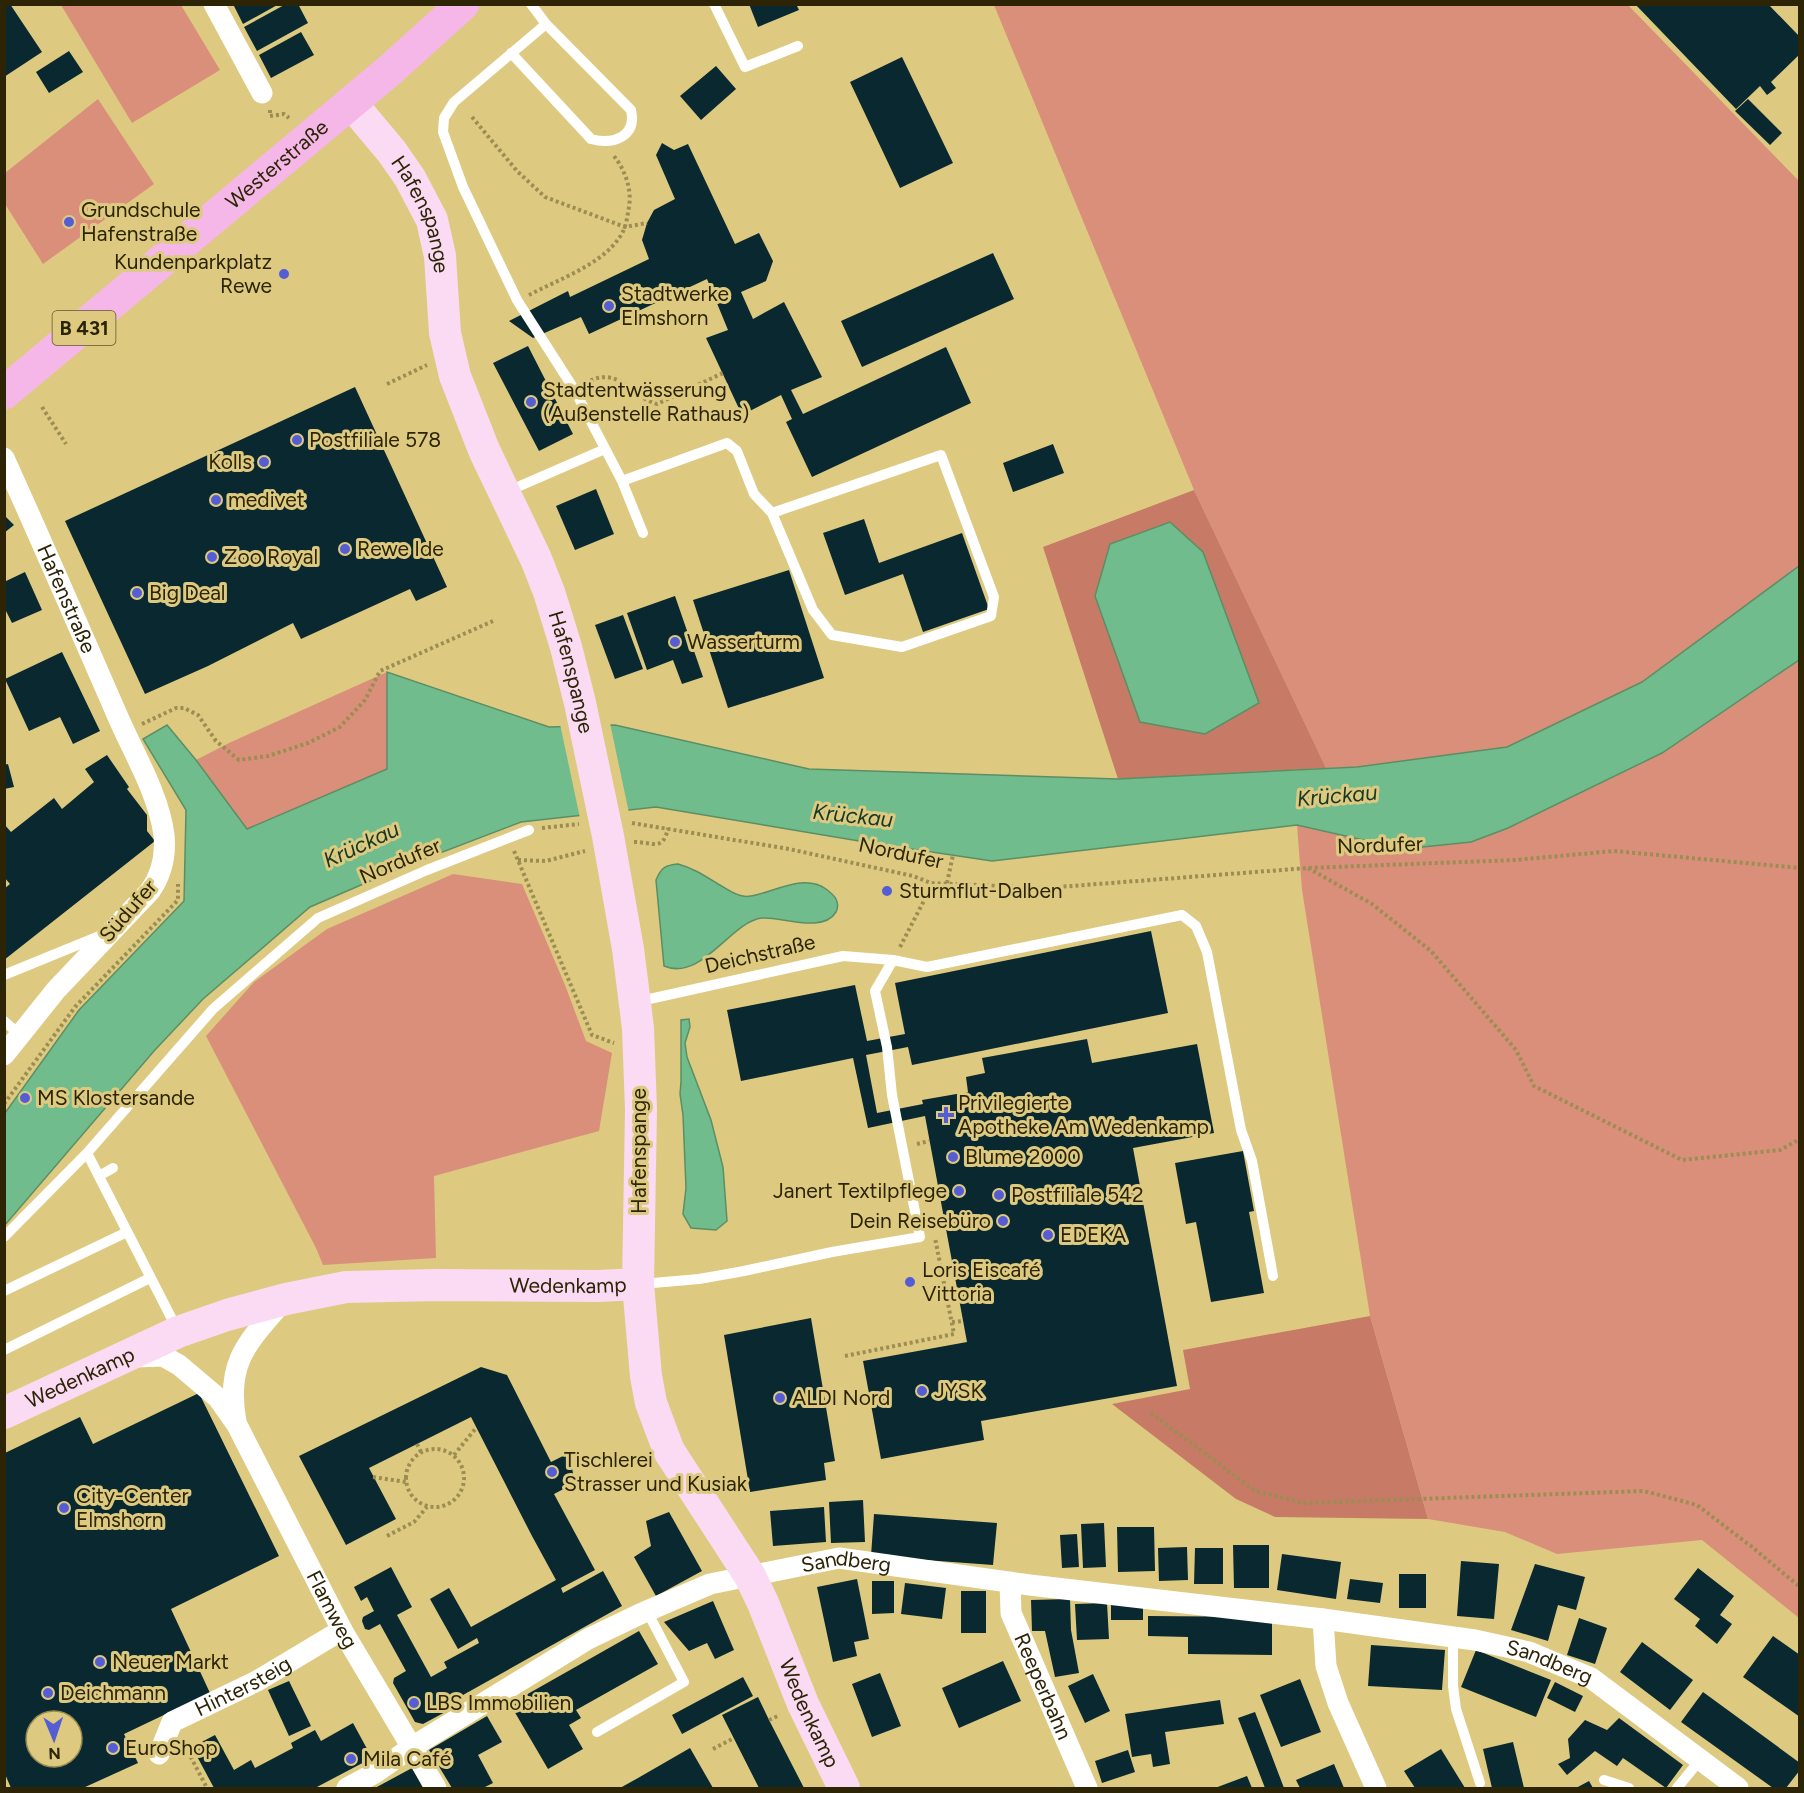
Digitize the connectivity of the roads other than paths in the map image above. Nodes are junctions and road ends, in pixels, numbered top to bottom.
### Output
1 (214, 4) edge
2 (463, 4) edge
3 (531, 4) edge
4 (714, 4) edge
5 (546, 24) junction
6 (798, 46) dead end
7 (511, 53) junction
8 (262, 93) dead end
9 (351, 103) junction
10 (4, 393) edge
11 (605, 449) junction
12 (4, 458) edge
13 (622, 481) junction
14 (505, 493) junction
15 (772, 513) junction
16 (643, 533) dead end
17 (131, 734) joint
18 (529, 830) road end
19 (113, 930) junction
20 (893, 960) junction
21 (4, 975) edge
22 (636, 1002) junction
23 (12, 1028) edge
24 (4, 1055) edge
25 (87, 1153) junction
26 (112, 1168) dead end
27 (99, 1176) junction
28 (127, 1232) junction
29 (4, 1237) edge
30 (1273, 1276) dead end
31 (150, 1278) junction
32 (638, 1284) junction
33 (4, 1292) edge
34 (286, 1299) junction
35 (178, 1332) junction
36 (4, 1350) edge
37 (103, 1366) junction
38 (4, 1413) edge
39 (237, 1425) junction
40 (750, 1576) junction
41 (1010, 1582) junction
42 (647, 1611) junction
43 (1323, 1619) junction
44 (342, 1630) junction
45 (1453, 1637) junction
46 (597, 1732) dead end
47 (412, 1748) junction
48 (159, 1754) dead end
49 (1700, 1760) junction
50 (1604, 1780) dead end
51 (1480, 1783) dead end
52 (347, 1788) edge
53 (436, 1788) edge
54 (844, 1788) edge
55 (1087, 1788) edge
56 (1376, 1788) edge
57 (1629, 1788) edge
58 (1677, 1788) edge
59 (1738, 1788) edge

1 - 8 street
2 - 9 main road, Westerstraße / B 431
3 - 5 lane
4 - 6 lane
5 - 7 lane
5 - 7 lane
7 - 11 lane
9 - 10 main road, Westerstraße / B 431
9 - 14 street, Hafenspange
11 - 13 lane
11 - 14 lane
12 - 17 street, Hafenstraße
13 - 15 lane
13 - 16 lane
14 - 22 street, Hafenspange
15 - 15 lane
17 - 19 street, Südufer
18 - 25 lane, Nordufer
19 - 21 lane
19 - 23 street, Südufer
20 - 22 lane, Deichstraße
20 - 30 lane, Deichstraße
20 - 32 lane
22 - 32 street, Hafenspange
23 - 24 street, Südufer
25 - 27 lane
25 - 29 lane, Nordufer
26 - 27 lane
27 - 28 lane
28 - 31 lane
28 - 33 lane
31 - 35 lane
31 - 36 lane
32 - 34 street, Wedenkamp
32 - 40 street, Wedenkamp
34 - 35 street, Wedenkamp
34 - 39 street, Flamweg
35 - 37 street, Wedenkamp
37 - 38 street, Wedenkamp
37 - 39 street, Flamweg
39 - 44 street, Flamweg
40 - 41 street, Sandberg
40 - 42 street, Sandberg
40 - 54 street, Wedenkamp
41 - 43 street, Sandberg
41 - 55 street, Reeperbahn
42 - 46 lane
42 - 47 street, Sandberg
43 - 45 street, Sandberg
43 - 56 street
44 - 47 street, Flamweg
44 - 48 street, Hintersteig
45 - 49 street, Sandberg
45 - 51 lane
47 - 52 street, Sandberg
47 - 53 street, Flamweg
49 - 58 lane
49 - 59 street, Sandberg
50 - 57 lane

